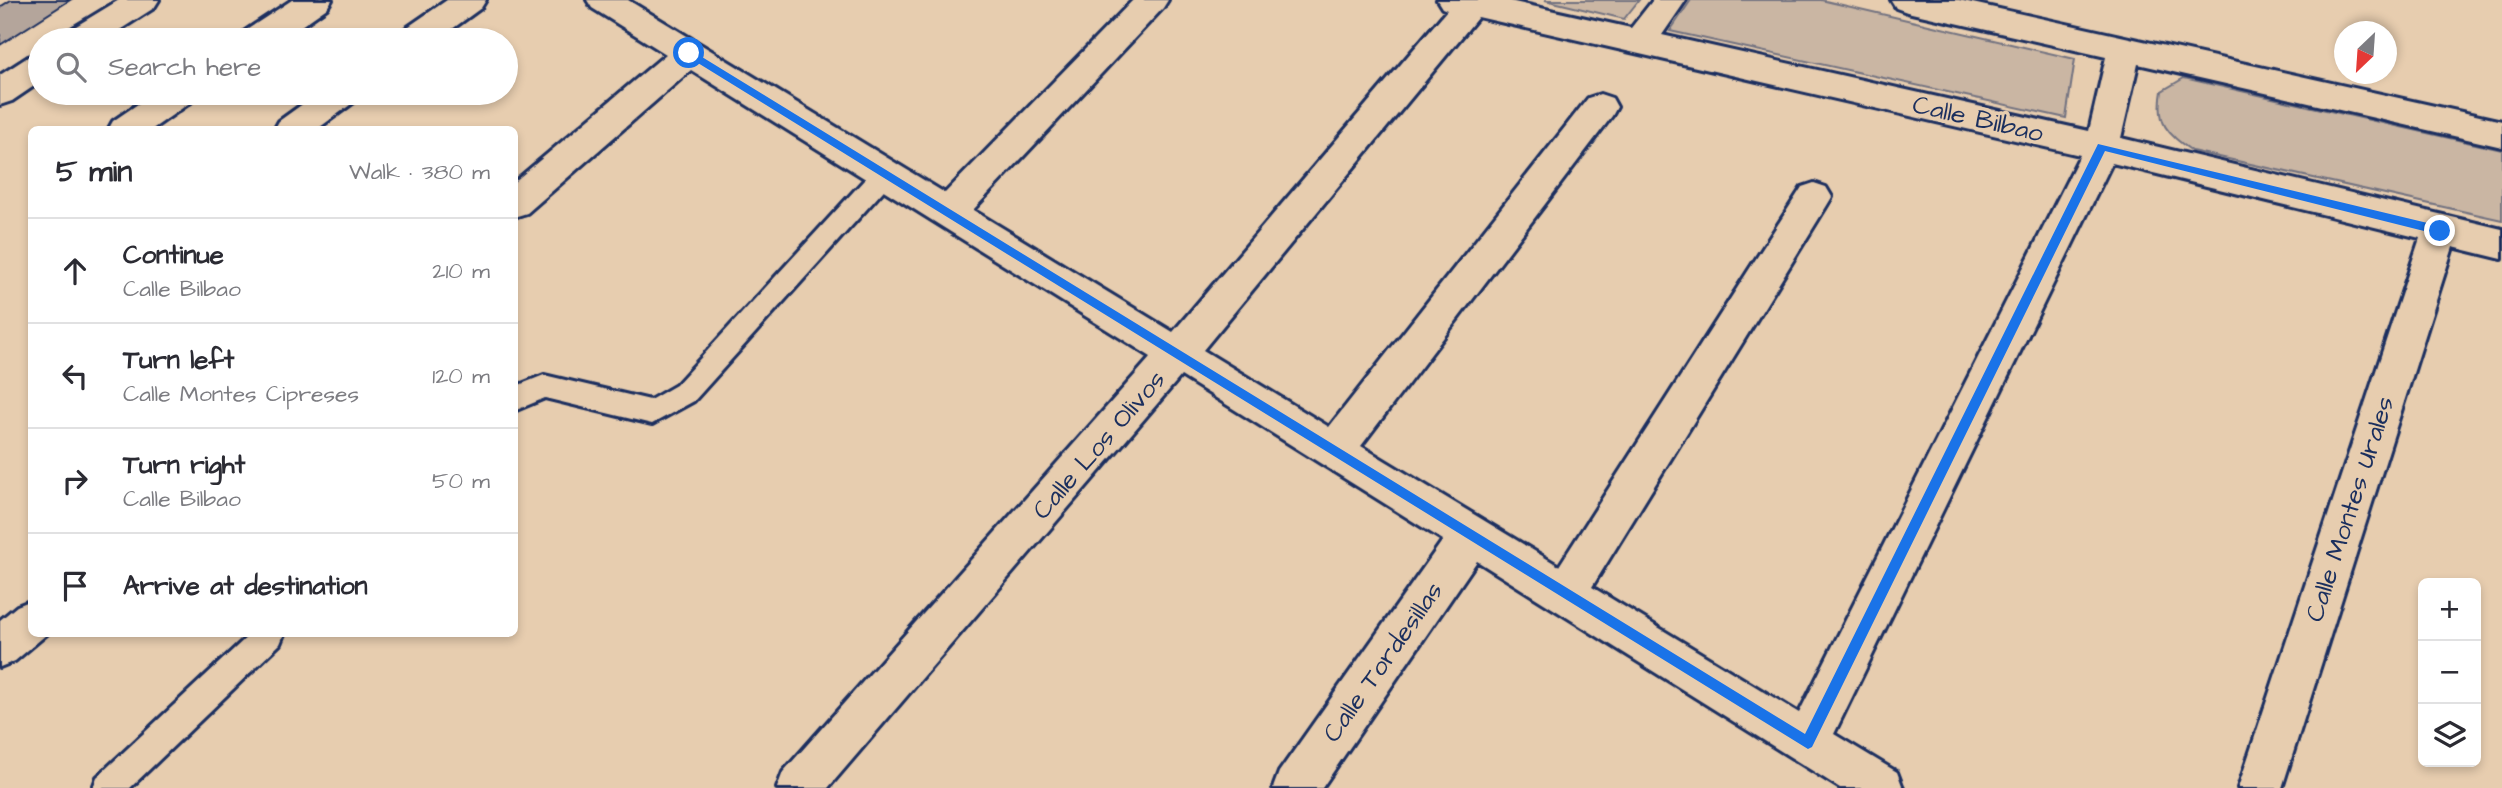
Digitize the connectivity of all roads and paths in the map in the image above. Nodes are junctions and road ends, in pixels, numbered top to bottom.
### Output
1 (143, 0) edge
2 (316, 0) edge
3 (470, 0) edge
4 (603, 0) edge
5 (1152, 0) edge
6 (1670, 0) edge
7 (1906, 0) edge
8 (1466, 1) edge
9 (99, 28) edge
10 (275, 28) edge
11 (431, 28) edge
12 (1640, 41) junction
13 (2125, 48) junction
14 (689, 53) junction
15 (28, 74) edge
16 (0, 92) edge
17 (161, 105) edge
18 (325, 105) edge
19 (1600, 107) dead end
20 (131, 126) edge
21 (297, 126) edge
22 (2502, 134) edge
23 (2102, 147) junction
24 (884, 174) junction
25 (1814, 197) dead end
26 (518, 200) edge
27 (948, 213) junction
28 (2440, 231) junction
29 (2502, 244) edge
30 (1177, 354) junction
31 (518, 398) edge
32 (1334, 451) junction
33 (1471, 535) junction
34 (1564, 593) junction
35 (28, 623) edge
36 (267, 637) edge
37 (0, 647) edge
38 (1808, 743) junction
39 (108, 788) edge
40 (799, 788) edge
41 (1295, 788) edge
42 (1881, 788) edge
43 (2260, 788) edge

1 - 9 street
2 - 10 street
3 - 11 street
4 - 14 street
5 - 27 street
6 - 12 street
7 - 13 street
8 - 12 street, Calle Bilbao
8 - 30 street, Calle Los Olivos
12 - 23 street, Calle Bilbao
13 - 22 street
13 - 23 street
14 - 24 street
14 - 26 street
15 - 16 street
17 - 20 street
18 - 21 street
19 - 32 street
23 - 28 street, Calle Bilbao
23 - 38 street
24 - 27 street
24 - 31 lane
25 - 34 street
27 - 30 street
28 - 29 street, Calle Bilbao
28 - 43 street, Calle Montes Urales
30 - 32 street
30 - 40 street, Calle Los Olivos
32 - 33 street
33 - 34 street
33 - 41 street, Calle Tordesillas
34 - 38 street
35 - 37 street
36 - 39 lane
38 - 42 street

